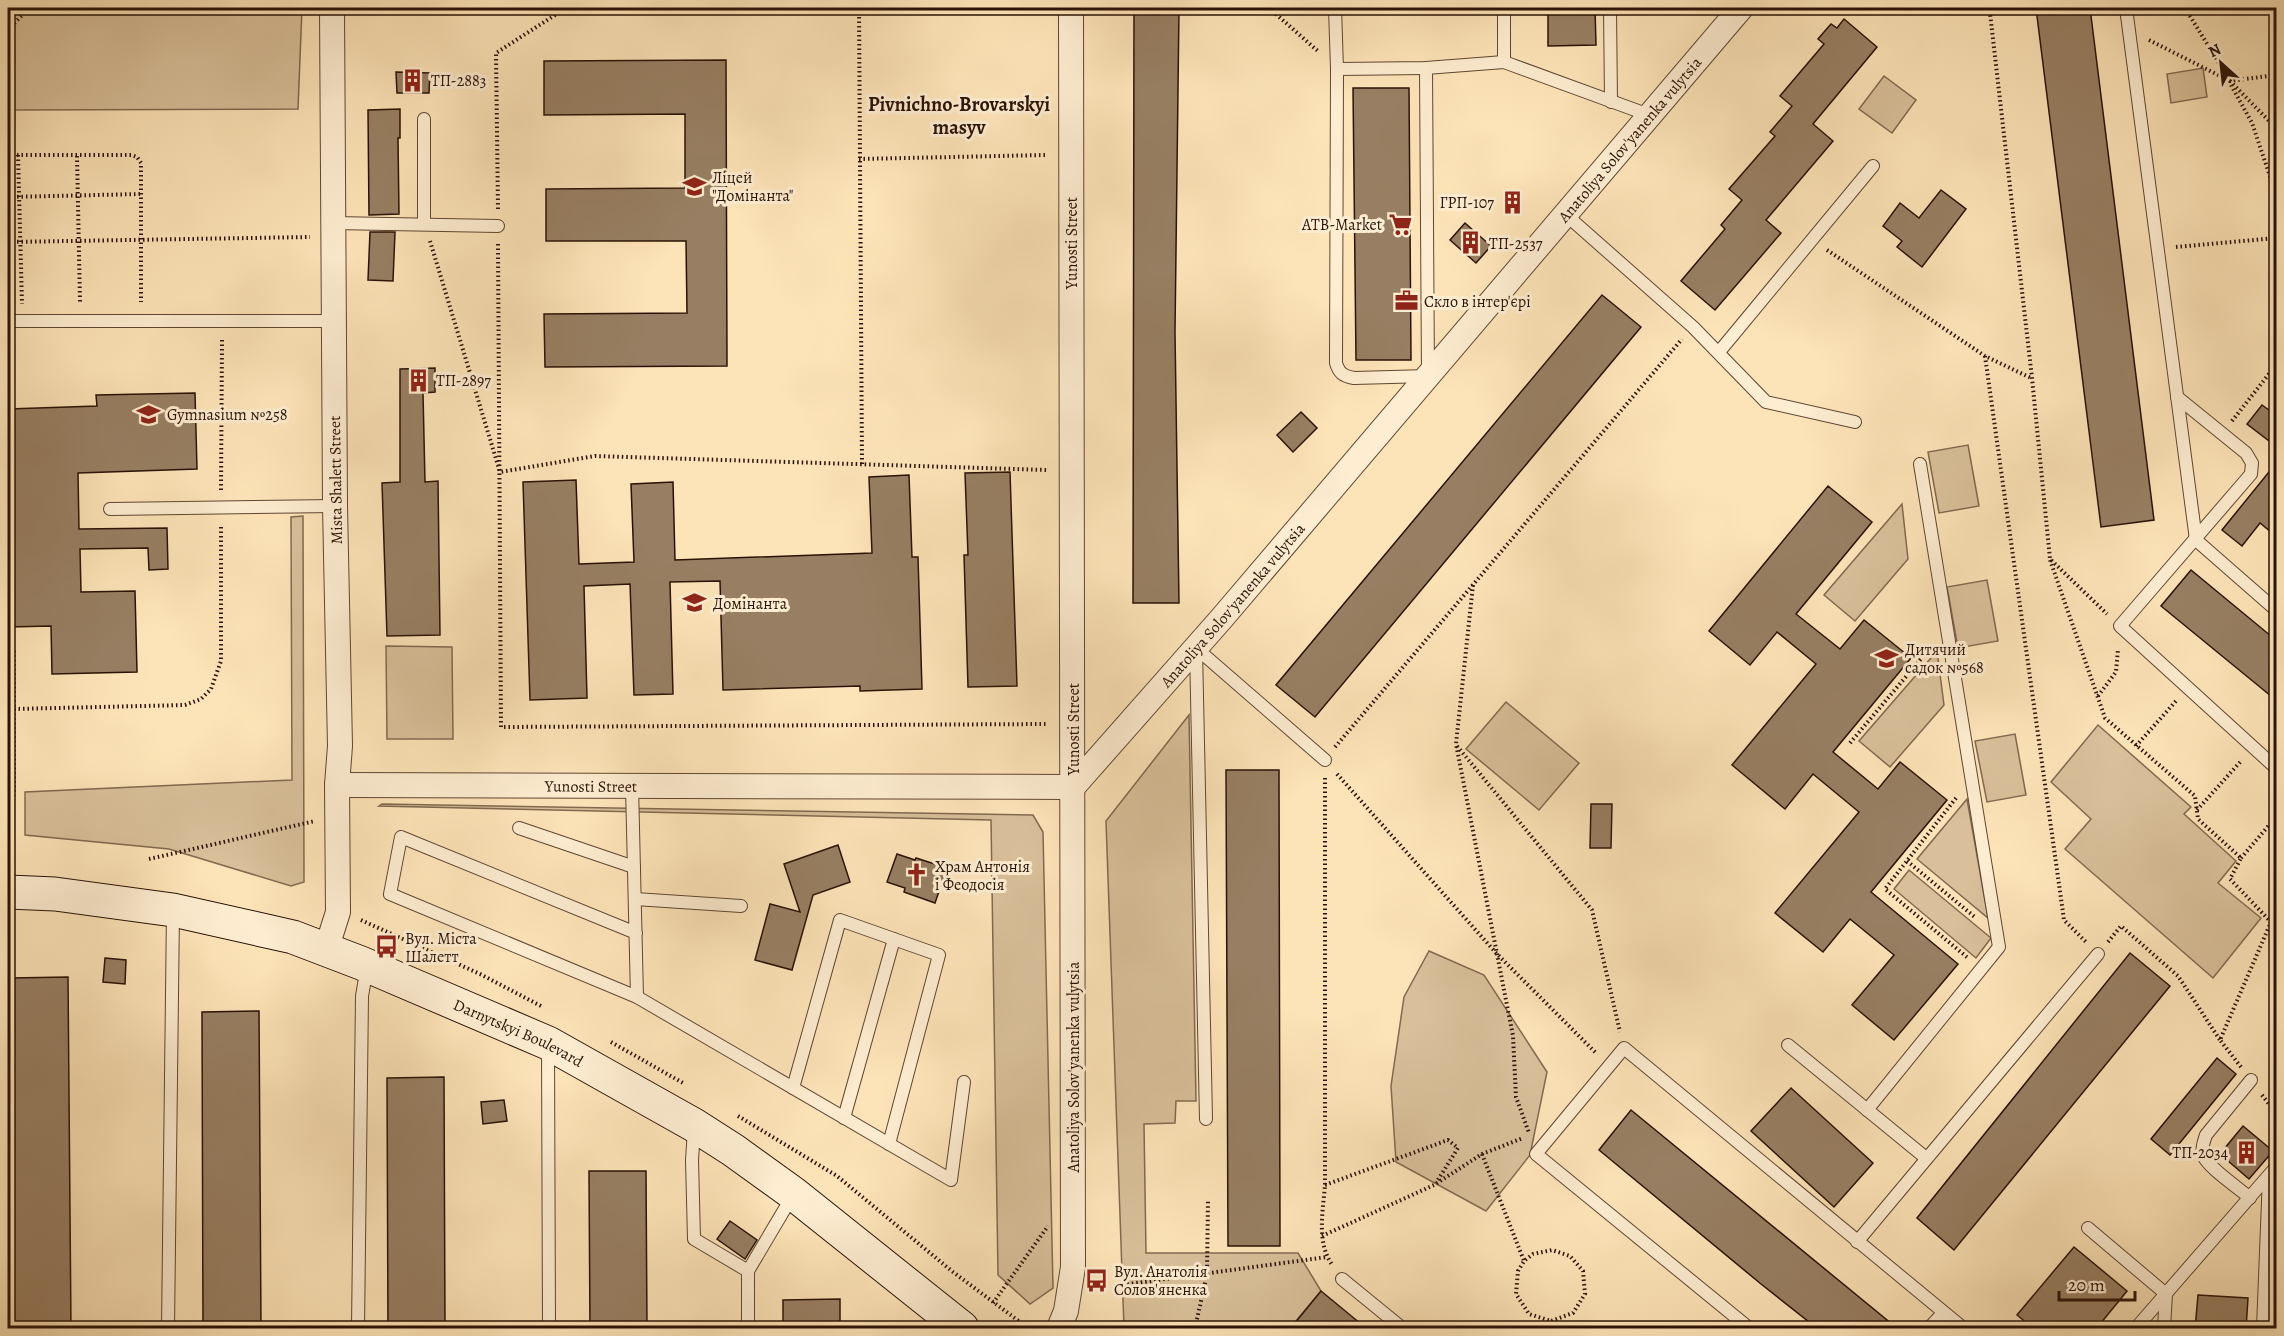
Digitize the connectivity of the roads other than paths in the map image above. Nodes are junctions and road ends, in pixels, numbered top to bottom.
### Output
1 (332, 8) edge
2 (1071, 8) edge
3 (1335, 8) edge
4 (1504, 8) edge
5 (1610, 8) edge
6 (1741, 8) edge
7 (2126, 8) edge
8 (1504, 63) junction
9 (1426, 68) junction
10 (1337, 69) junction
11 (1611, 102) junction
12 (1649, 115) junction
13 (424, 119) dead end
14 (1873, 166) dead end
15 (1565, 214) junction
16 (424, 223) junction
17 (498, 226) road end
18 (324, 230) junction
19 (8, 321) edge
20 (334, 321) junction
21 (1719, 352) junction
22 (1428, 376) junction
23 (2177, 397) junction
24 (1855, 422) dead end
25 (1920, 464) dead end
26 (335, 506) junction
27 (110, 509) dead end
28 (2196, 540) junction
29 (2277, 610) edge
30 (1196, 648) junction
31 (1324, 760) road end
32 (2277, 768) edge
33 (337, 785) junction
34 (632, 786) junction
35 (1073, 787) junction
36 (519, 828) dead end
37 (634, 867) junction
38 (8, 892) edge
39 (635, 899) junction
40 (741, 906) dead end
41 (173, 910) junction
42 (636, 933) junction
43 (894, 939) junction
44 (326, 950) junction
45 (2098, 954) road end
46 (367, 966) junction
47 (637, 997) junction
48 (548, 1043) junction
49 (1788, 1045) dead end
50 (2251, 1080) road end
51 (964, 1082) dead end
52 (793, 1088) junction
53 (1867, 1110) junction
54 (844, 1118) junction
55 (1206, 1119) dead end
56 (694, 1125) junction
57 (889, 1144) junction
58 (1926, 1158) junction
59 (2273, 1171) edge
60 (794, 1194) junction
61 (2250, 1198) junction
62 (2088, 1228) dead end
63 (1857, 1242) junction
64 (747, 1271) junction
65 (1342, 1279) road end
66 (2166, 1294) junction
67 (1943, 1313) junction
68 (948, 1324) edge
69 (168, 1329) edge
70 (358, 1329) edge
71 (549, 1329) edge
72 (748, 1329) edge
73 (1059, 1329) edge
74 (1402, 1329) edge
75 (1749, 1329) edge
76 (1929, 1329) edge
77 (1963, 1329) edge
78 (2136, 1329) edge
79 (2164, 1329) edge
80 (2263, 1329) edge

1 - 18 street, Mista Shalett Street
2 - 35 street, Yunosti Street
3 - 10 lane
4 - 8 lane
5 - 11 lane
6 - 12 street, Anatoliya Solov'yanenka vulytsia
7 - 23 lane
8 - 9 lane
8 - 11 lane
9 - 10 lane
9 - 22 lane
10 - 22 lane
11 - 12 lane
12 - 15 street, Anatoliya Solov'yanenka vulytsia
13 - 16 lane
14 - 21 lane
15 - 21 lane
15 - 22 street, Anatoliya Solov'yanenka vulytsia
16 - 17 lane
16 - 18 lane
18 - 20 street, Mista Shalett Street
19 - 20 lane
20 - 26 street, Mista Shalett Street
21 - 24 lane
22 - 30 street, Anatoliya Solov'yanenka vulytsia
23 - 28 lane
23 - 28 lane
25 - 53 lane
26 - 27 lane
26 - 33 street, Mista Shalett Street
28 - 29 lane
28 - 32 lane
30 - 31 lane
30 - 35 street, Anatoliya Solov'yanenka vulytsia
30 - 55 lane
33 - 34 street, Yunosti Street
33 - 44 street, Mista Shalett Street
34 - 35 street, Yunosti Street
34 - 37 lane
35 - 73 street, Anatoliya Solov'yanenka vulytsia
36 - 37 lane
37 - 39 lane
38 - 41 street, Darnytskyi Boulevard
39 - 40 lane
39 - 42 lane
41 - 44 street, Darnytskyi Boulevard
41 - 69 lane
42 - 47 lane
42 - 47 lane
43 - 52 lane
43 - 54 lane
43 - 57 lane
44 - 46 street, Darnytskyi Boulevard
45 - 58 lane
46 - 48 street, Darnytskyi Boulevard
46 - 70 lane
47 - 52 lane
48 - 56 street, Darnytskyi Boulevard
48 - 71 lane
49 - 53 lane
50 - 61 lane
51 - 57 lane
52 - 54 lane
53 - 58 lane
54 - 57 lane
56 - 60 street, Darnytskyi Boulevard
56 - 64 lane
58 - 63 lane
59 - 61 lane
59 - 80 lane
60 - 64 lane
60 - 68 street, Darnytskyi Boulevard
61 - 66 lane
62 - 66 lane
63 - 67 lane
63 - 75 lane
64 - 72 lane
65 - 74 lane
66 - 78 lane
66 - 79 lane
67 - 76 lane
67 - 77 lane

